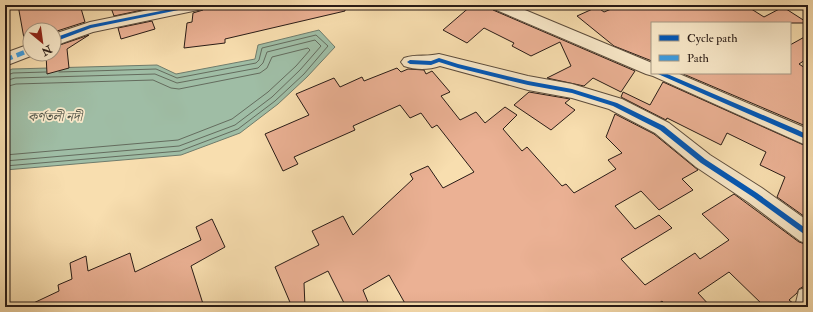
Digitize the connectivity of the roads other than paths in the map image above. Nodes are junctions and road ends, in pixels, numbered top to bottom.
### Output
1 (198, 5) edge
2 (500, 5) edge
3 (62, 37) edge
4 (22, 53) edge
5 (5, 60) edge
6 (410, 62) dead end
7 (651, 70) edge
8 (662, 74) edge
9 (808, 138) edge
10 (808, 234) edge
11 (808, 299) edge
12 (807, 307) edge

1 - 3 street
2 - 7 street
4 - 5 street
6 - 10 street
8 - 9 street
11 - 12 street

